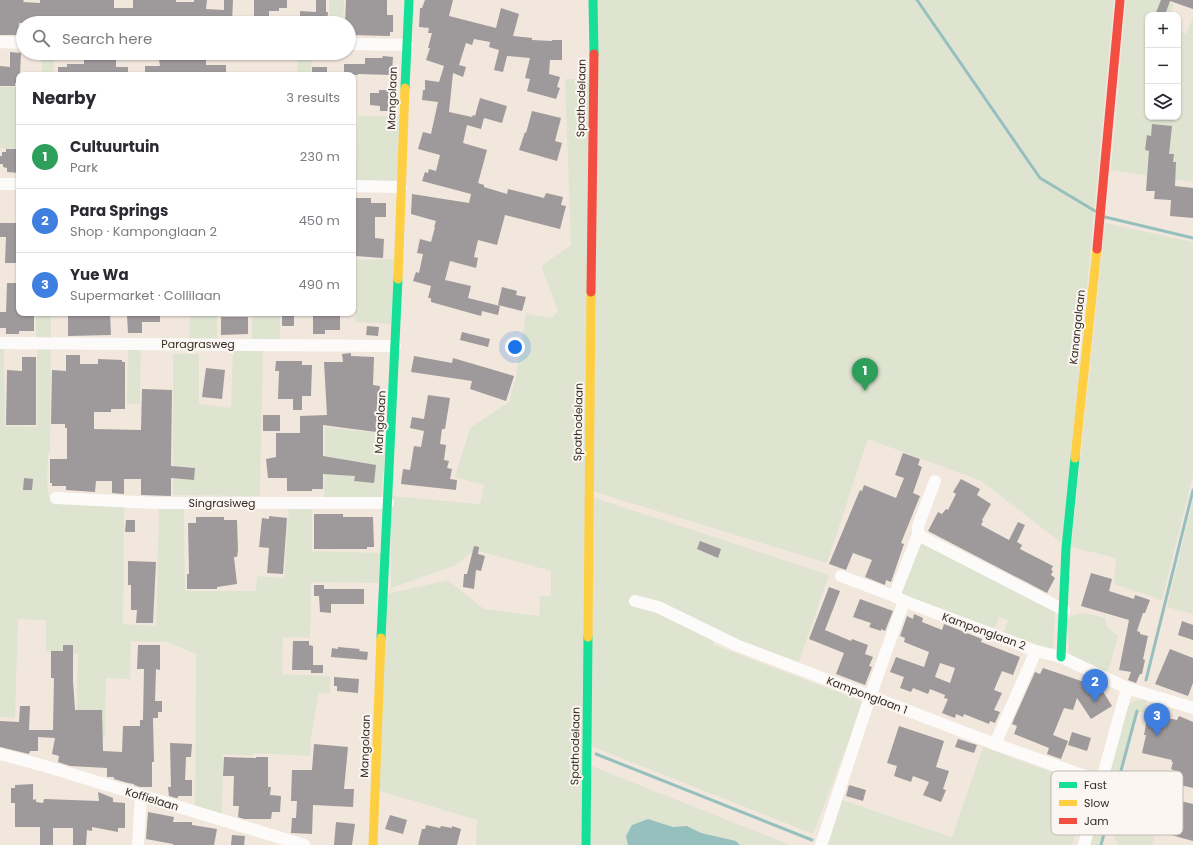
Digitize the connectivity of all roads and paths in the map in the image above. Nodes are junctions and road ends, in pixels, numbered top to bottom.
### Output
1 (409, 0) edge
2 (592, 0) edge
3 (1120, 0) edge
4 (0, 42) edge
5 (16, 43) edge
6 (356, 44) edge
7 (407, 45) junction
8 (0, 184) edge
9 (16, 184) edge
10 (356, 186) edge
11 (401, 187) junction
12 (0, 343) edge
13 (395, 346) junction
14 (935, 481) dead end
15 (56, 498) dead end
16 (388, 503) junction
17 (918, 535) junction
18 (841, 576) dead end
19 (899, 598) junction
20 (635, 601) dead end
21 (1064, 610) junction
22 (1036, 650) junction
23 (1061, 657) junction
24 (1127, 688) junction
25 (870, 696) junction
26 (1193, 708) edge
27 (996, 744) junction
28 (0, 754) edge
29 (1071, 771) edge
30 (1105, 771) edge
31 (141, 796) junction
32 (1087, 835) edge
33 (138, 845) edge
34 (304, 845) edge
35 (373, 845) edge
36 (586, 845) edge
37 (821, 845) edge
38 (1084, 845) edge

1 - 7 street, Mangolaan
2 - 36 street, Spathodelaan
3 - 21 street, Kanangalaan
4 - 5 street
6 - 7 street
7 - 11 street, Mangolaan
8 - 9 street
10 - 11 street
11 - 13 street, Mangolaan
12 - 13 street, Paragrasweg
13 - 16 street, Mangolaan
14 - 17 street
15 - 16 street, Singrasiweg
16 - 35 street, Mangolaan
17 - 19 street
17 - 21 street
18 - 19 street, Kamponglaan 2
19 - 22 street, Kamponglaan 2
19 - 25 street
20 - 25 street, Kamponglaan 1
21 - 23 street, Kanangalaan
22 - 23 street, Kamponglaan 2
22 - 27 street
23 - 24 street, Kamponglaan 2
24 - 26 street, Kamponglaan 2
24 - 30 street
25 - 27 street, Kamponglaan 1
25 - 37 street
27 - 29 street, Kamponglaan 1
28 - 31 street, Koffielaan
31 - 33 street
31 - 34 street, Koffielaan
32 - 38 street

